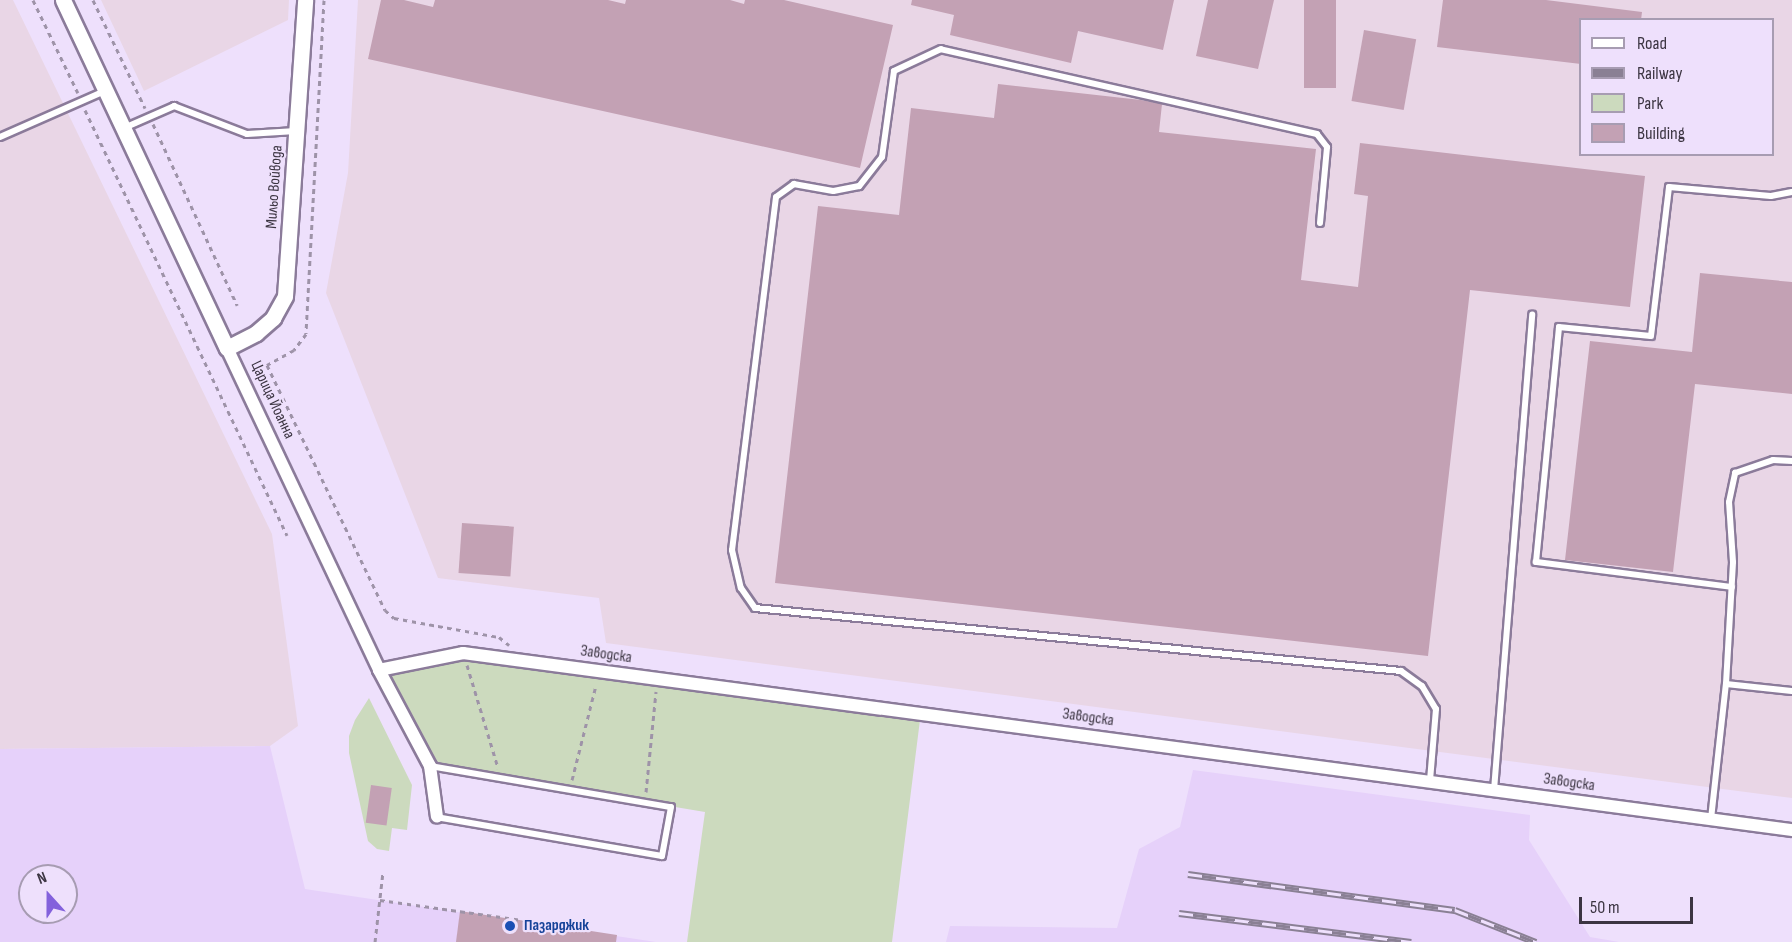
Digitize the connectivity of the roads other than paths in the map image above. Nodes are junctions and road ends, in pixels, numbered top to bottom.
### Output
1 (63, 0) edge
2 (305, 0) edge
3 (106, 91) junction
4 (123, 128) junction
5 (296, 131) junction
6 (0, 137) edge
7 (1792, 192) edge
8 (1320, 224) dead end
9 (1532, 315) dead end
10 (227, 348) junction
11 (1792, 461) edge
12 (1732, 587) junction
13 (380, 670) junction
14 (1726, 684) junction
15 (1792, 691) edge
16 (430, 766) junction
17 (1430, 781) junction
18 (1494, 790) junction
19 (438, 817) joint
20 (1711, 819) junction
21 (1792, 830) edge

1 - 3 street, Царица Йоанна
2 - 5 street, Мильо Войвода
3 - 4 street, Царица Йоанна
3 - 6 lane
4 - 5 lane
4 - 10 street, Царица Йоанна
5 - 10 street, Мильо Войвода
7 - 12 lane
8 - 17 lane
9 - 18 lane
10 - 13 street, Царица Йоанна
11 - 12 lane
12 - 14 lane
13 - 16 street, Царица Йоанна
13 - 17 street, Заводска
14 - 15 lane
14 - 20 lane
16 - 19 street, Царица Йоанна
16 - 19 lane
17 - 18 street, Заводска
18 - 20 street, Заводска
20 - 21 street, Заводска

